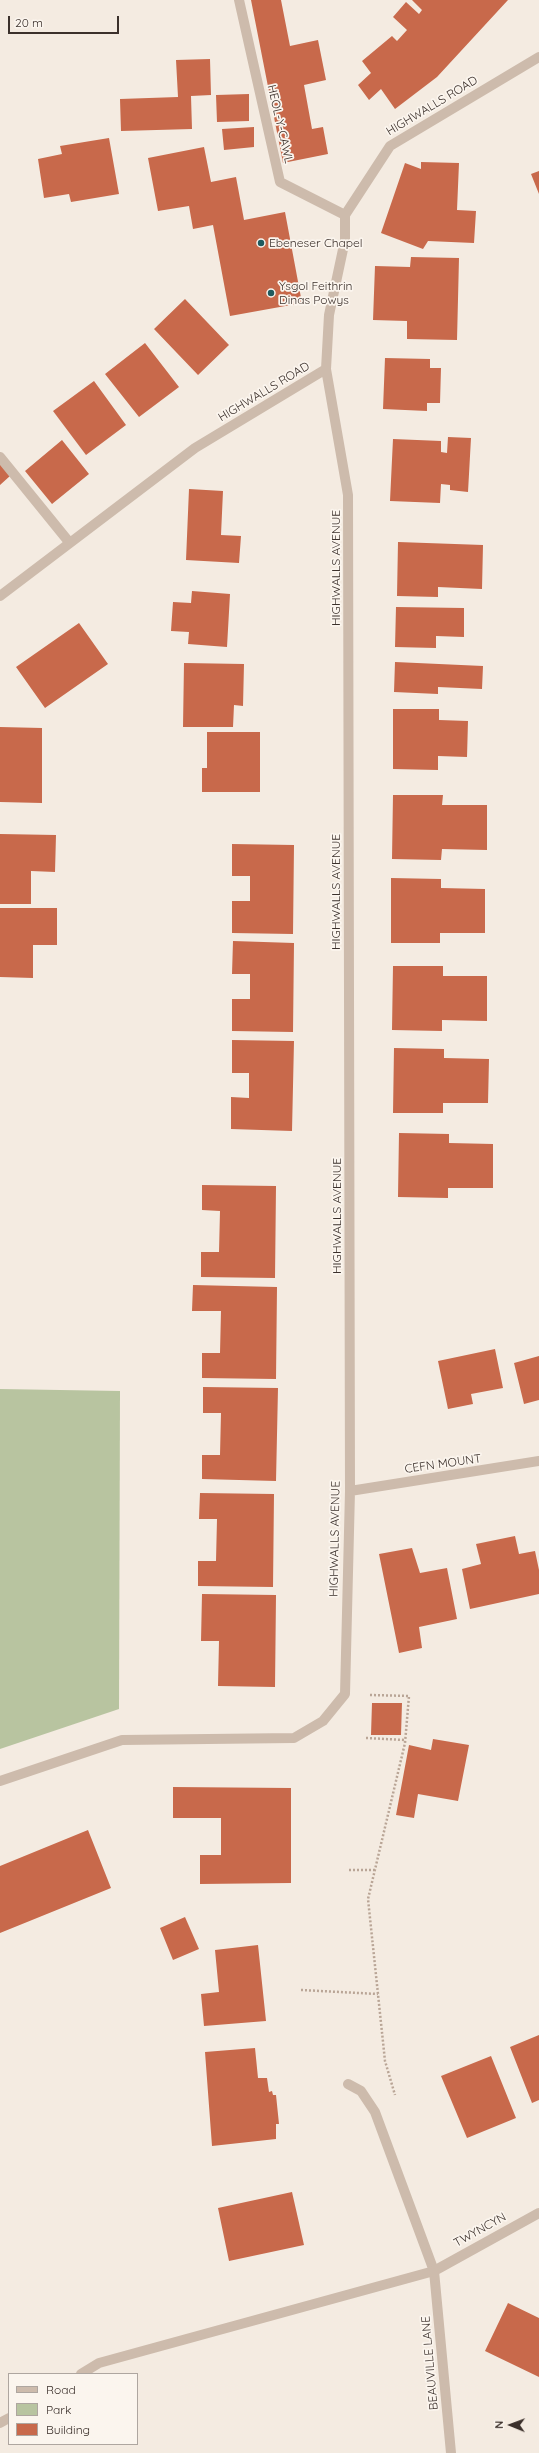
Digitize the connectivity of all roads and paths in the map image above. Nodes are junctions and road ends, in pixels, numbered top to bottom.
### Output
1 (239, 0) edge
2 (539, 57) edge
3 (345, 215) junction
4 (326, 369) junction
5 (0, 457) edge
6 (69, 542) junction
7 (0, 596) edge
8 (539, 1461) edge
9 (350, 1491) junction
10 (345, 1694) junction
11 (366, 1738) dead end
12 (405, 1740) junction
13 (0, 1781) edge
14 (349, 1870) dead end
15 (375, 1870) junction
16 (301, 1990) dead end
17 (378, 1994) junction
18 (348, 2084) dead end
19 (396, 2098) dead end
20 (539, 2213) edge
21 (434, 2270) junction
22 (83, 2373) edge
23 (451, 2453) edge

1 - 3 street, HEOL-Y-CAWL
2 - 3 street, HIGHWALLS ROAD
3 - 4 street, HIGHWALLS ROAD
4 - 6 street, HIGHWALLS ROAD
4 - 9 street, HIGHWALLS AVENUE
5 - 6 street
6 - 7 street, HIGHWALLS ROAD
8 - 9 street, CEFN MOUNT
9 - 10 street, HIGHWALLS AVENUE
10 - 12 path
10 - 13 street
11 - 12 path
12 - 15 path
14 - 15 path
15 - 17 path
16 - 17 path
17 - 19 path
18 - 21 street, BEAUVILLE LANE
20 - 21 street, TWYNCYN
21 - 22 street, TWYNCYN
21 - 23 street, BEAUVILLE LANE

